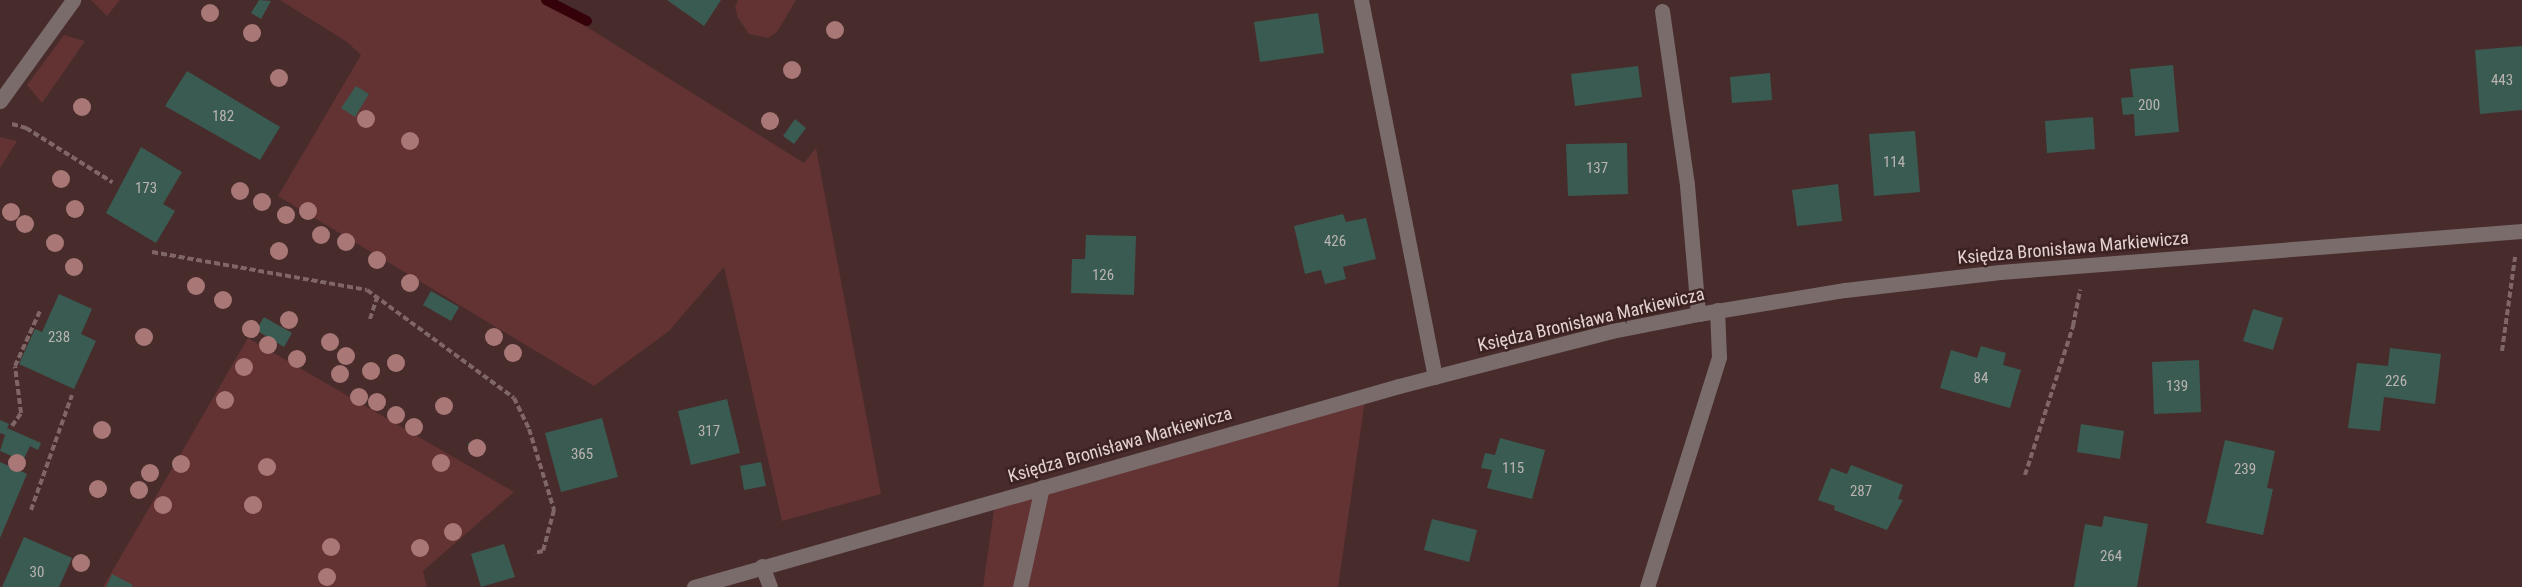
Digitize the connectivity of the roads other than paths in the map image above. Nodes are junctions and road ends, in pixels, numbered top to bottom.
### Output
1 (73, 0) edge
2 (1361, 0) edge
3 (1662, 11) dead end
4 (0, 101) edge
5 (2517, 232) edge
6 (1717, 310) junction
7 (1698, 314) junction
8 (1435, 377) junction
9 (1042, 487) junction
10 (762, 566) junction
11 (694, 587) edge
12 (770, 587) edge
13 (1020, 587) edge
14 (1647, 587) edge

1 - 4 street
2 - 8 street
3 - 7 street
5 - 6 street, Księdza Bronisława Markiewicza
6 - 7 street, Księdza Bronisława Markiewicza
6 - 14 street
7 - 8 street, Księdza Bronisława Markiewicza
8 - 9 street, Księdza Bronisława Markiewicza
9 - 10 street, Księdza Bronisława Markiewicza
9 - 13 street
10 - 11 street, Księdza Bronisława Markiewicza
10 - 12 street

